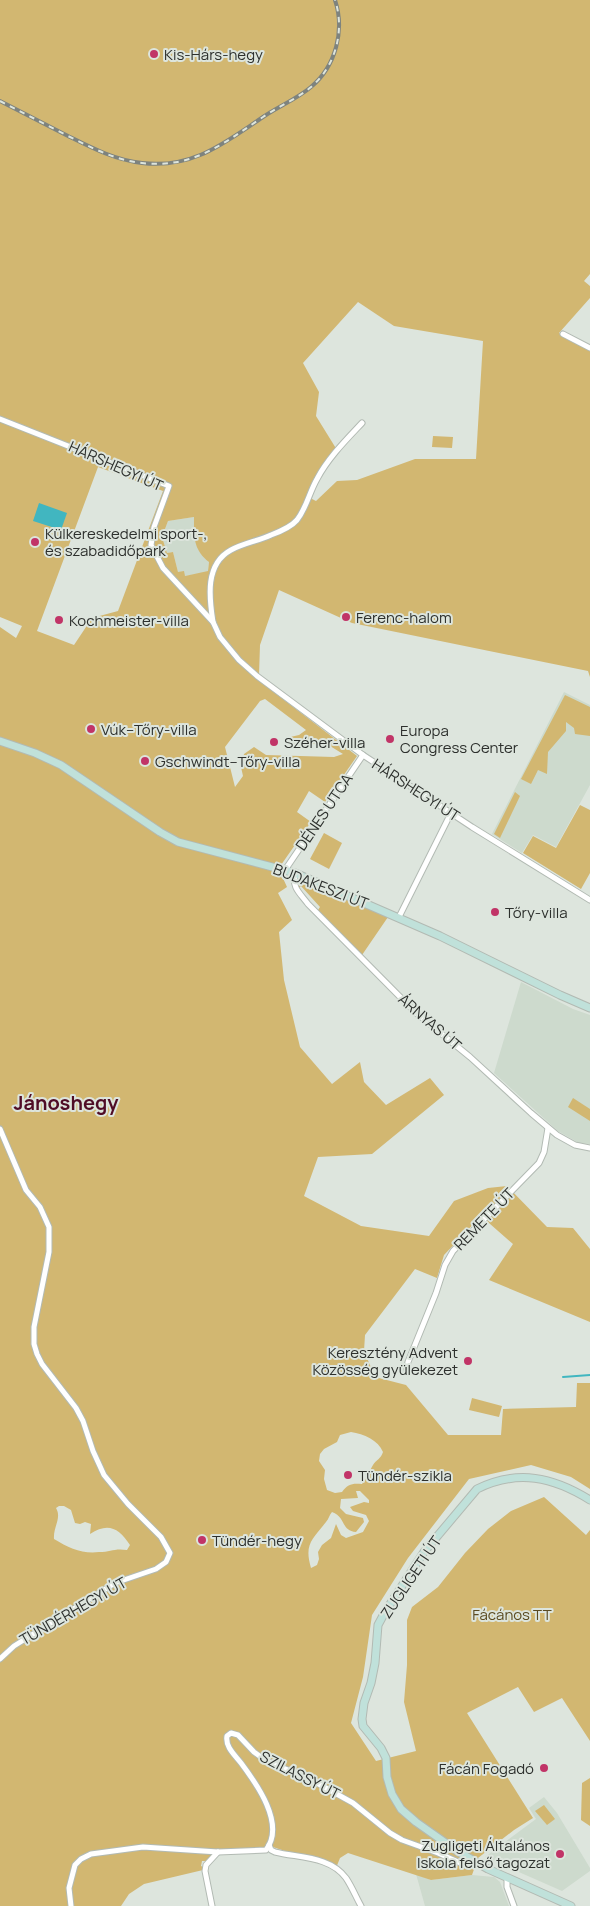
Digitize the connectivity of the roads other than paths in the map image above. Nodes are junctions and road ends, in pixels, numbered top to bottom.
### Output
1 (564, 334) dead end
2 (590, 348) edge
3 (0, 419) edge
4 (362, 423) dead end
5 (213, 622) junction
6 (0, 741) edge
7 (363, 755) junction
8 (451, 813) junction
9 (285, 870) junction
10 (295, 873) junction
11 (590, 900) edge
12 (399, 917) junction
13 (590, 1008) edge
14 (548, 1128) junction
15 (0, 1130) edge
16 (590, 1148) edge
17 (406, 1372) dead end
18 (590, 1500) edge
19 (0, 1659) edge
20 (269, 1845) junction
21 (218, 1852) junction
22 (479, 1864) junction
23 (506, 1877) junction
24 (71, 1906) edge
25 (212, 1906) edge
26 (360, 1906) edge
27 (514, 1906) edge
28 (571, 1906) edge

1 - 2 street
3 - 5 street, HÁRSHEGYI ÚT
4 - 5 street, HÁRSHEGYI ÚT
5 - 7 street, HÁRSHEGYI ÚT
6 - 9 street, BUDAKESZI ÚT
7 - 8 street, HÁRSHEGYI ÚT
7 - 9 street, DÉNES UTCA
8 - 11 street, HÁRSHEGYI ÚT
8 - 12 street
9 - 10 street, BUDAKESZI ÚT
10 - 12 street, BUDAKESZI ÚT
10 - 14 street, ÁRNYAS ÚT
12 - 13 street, BUDAKESZI ÚT
14 - 16 street, ÁRNYAS ÚT
14 - 17 street, REMETE ÚT
15 - 19 street, TÜNDÉRHEGYI ÚT
18 - 22 street, ZUGLIGETI ÚT
20 - 21 street
20 - 22 street, SZILASSY ÚT
20 - 26 street
21 - 24 street
21 - 25 street
22 - 23 street, ZUGLIGETI ÚT
23 - 27 street
23 - 28 street, ZUGLIGETI ÚT

